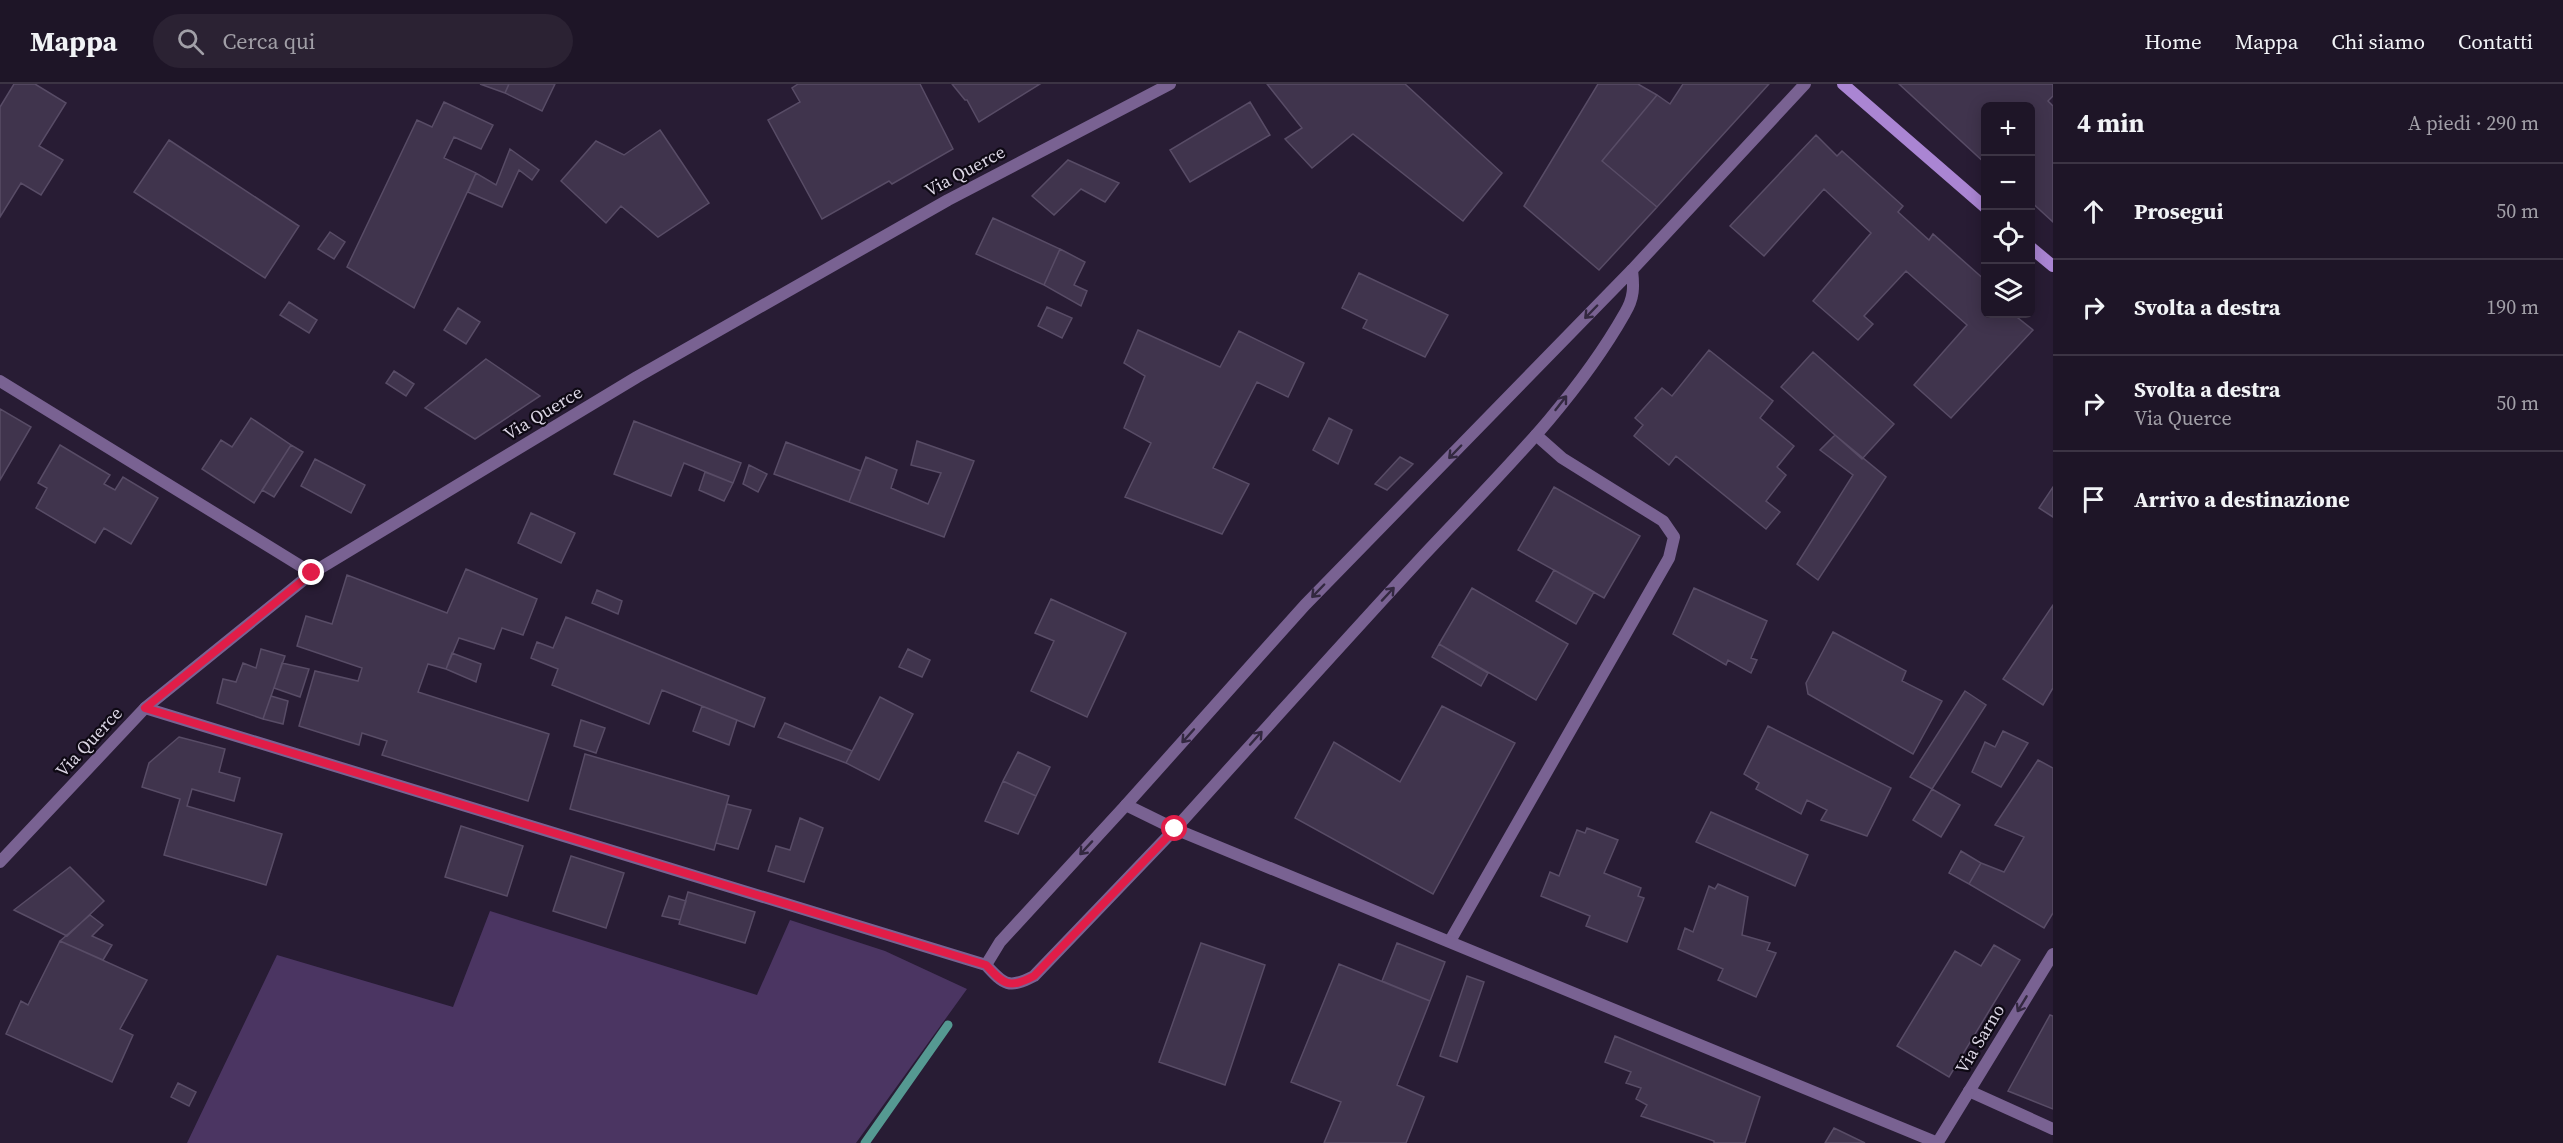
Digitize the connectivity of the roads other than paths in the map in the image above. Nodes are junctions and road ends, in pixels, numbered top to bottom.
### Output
1 (1170, 84) edge
2 (1805, 84) edge
3 (1844, 84) edge
4 (1981, 204) edge
5 (2035, 250) edge
6 (2053, 266) edge
7 (1632, 270) junction
8 (0, 381) edge
9 (1536, 435) junction
10 (312, 573) junction
11 (145, 708) junction
12 (1125, 805) junction
13 (1175, 829) junction
14 (0, 862) edge
15 (1450, 941) junction
16 (2053, 954) edge
17 (986, 965) junction
18 (1969, 1091) junction
19 (2053, 1129) edge
20 (1938, 1143) edge

1 - 10 street, Via Querce
2 - 7 street
3 - 4 main road
5 - 6 main road
9 -> 7 street
7 -> 12 street
8 - 10 street
13 -> 9 street
9 - 15 street
10 - 11 street, Via Querce
11 - 14 street, Via Querce
11 - 17 street
12 - 13 street
12 -> 17 street
13 - 15 street
13 - 17 street
15 - 20 street
16 -> 18 street, Via Sarno
18 - 19 street
18 - 20 street, Via Sarno

